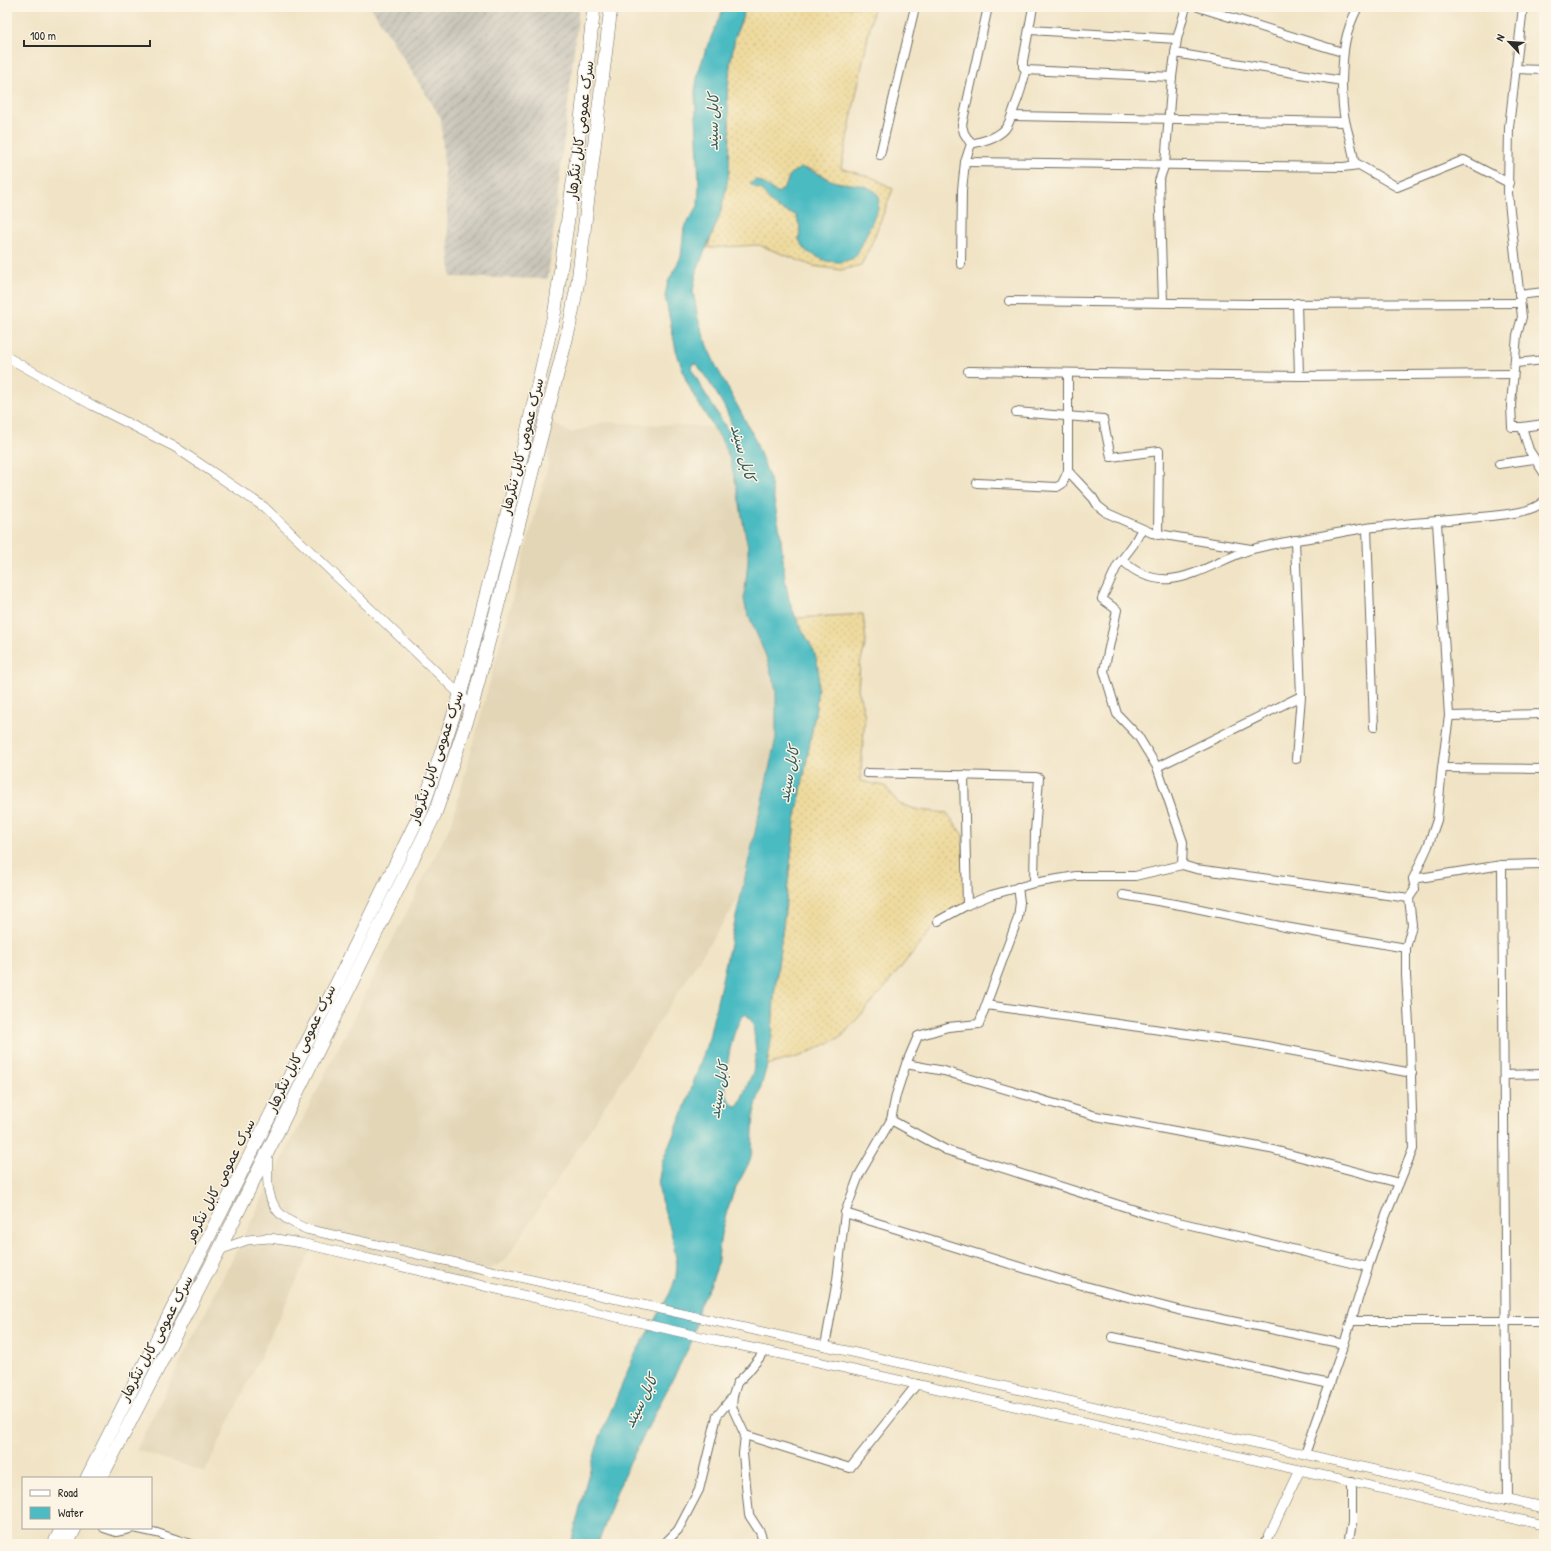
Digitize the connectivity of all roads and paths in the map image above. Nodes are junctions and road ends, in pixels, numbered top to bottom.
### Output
1 (594, 7) edge
2 (611, 7) edge
3 (915, 7) edge
4 (988, 7) edge
5 (1033, 7) edge
6 (1186, 7) edge
7 (1198, 7) edge
8 (1358, 7) edge
9 (1523, 7) edge
10 (1030, 30) junction
11 (591, 31) junction
12 (608, 33) junction
13 (1177, 39) junction
14 (1342, 52) junction
15 (1175, 53) junction
16 (1515, 69) junction
17 (1026, 70) junction
18 (1544, 70) edge
19 (1172, 77) junction
20 (1342, 81) junction
21 (1012, 116) junction
22 (1169, 119) junction
23 (1345, 122) junction
24 (971, 144) junction
25 (880, 155) dead end
26 (965, 162) junction
27 (1165, 164) junction
28 (1359, 165) junction
29 (1509, 183) junction
30 (961, 264) dead end
31 (1544, 292) edge
32 (1520, 299) junction
33 (1008, 302) dead end
34 (1163, 302) junction
35 (1297, 303) junction
36 (7, 357) edge
37 (1544, 360) edge
38 (1516, 363) junction
39 (968, 371) dead end
40 (1068, 374) junction
41 (1513, 374) junction
42 (1299, 376) junction
43 (1016, 412) dead end
44 (1069, 417) junction
45 (1544, 424) edge
46 (1522, 427) junction
47 (1534, 459) junction
48 (1499, 464) dead end
49 (1068, 471) junction
50 (1544, 473) edge
51 (977, 483) dead end
52 (1544, 501) edge
53 (1437, 522) junction
54 (1367, 528) junction
55 (1142, 529) junction
56 (1158, 535) junction
57 (1295, 540) junction
58 (1253, 549) junction
59 (1122, 560) junction
60 (460, 696) junction
61 (1301, 696) junction
62 (472, 706) junction
63 (1544, 714) edge
64 (1449, 716) junction
65 (1374, 727) dead end
66 (1296, 760) dead end
67 (1157, 767) junction
68 (1442, 768) junction
69 (1544, 769) edge
70 (867, 773) dead end
71 (964, 775) junction
72 (1544, 864) edge
73 (1182, 865) junction
74 (1502, 865) junction
75 (1413, 879) junction
76 (1034, 883) junction
77 (1018, 887) junction
78 (1123, 895) dead end
79 (1409, 898) junction
80 (967, 905) junction
81 (938, 921) dead end
82 (1406, 948) junction
83 (986, 1005) junction
84 (906, 1064) junction
85 (1412, 1073) junction
86 (1544, 1074) edge
87 (1504, 1075) junction
88 (892, 1120) junction
89 (268, 1151) junction
90 (1398, 1183) junction
91 (845, 1213) junction
92 (219, 1250) junction
93 (1368, 1267) junction
94 (1351, 1321) junction
95 (1506, 1321) junction
96 (1544, 1321) edge
97 (1112, 1337) dead end
98 (1344, 1344) junction
99 (825, 1346) junction
100 (765, 1351) junction
101 (917, 1384) junction
102 (995, 1384) junction
103 (1330, 1384) junction
104 (733, 1396) junction
105 (991, 1401) junction
106 (744, 1435) junction
107 (1305, 1454) junction
108 (1300, 1470) junction
109 (88, 1477) edge
110 (101, 1477) edge
111 (1352, 1481) junction
112 (1507, 1500) junction
113 (1544, 1508) edge
114 (1544, 1525) edge
115 (62, 1529) edge
116 (74, 1529) edge
117 (107, 1529) edge
118 (130, 1529) edge
119 (139, 1529) edge
120 (1267, 1540) edge
121 (54, 1544) edge
122 (67, 1544) edge
123 (190, 1544) edge
124 (664, 1544) edge
125 (764, 1544) edge
126 (1348, 1544) edge

1 - 11 highway, سرک عمومی کابل ننگرهار
2 - 12 highway, سرک عمومی کابل ننگرهار
3 - 25 street
4 - 24 street
5 - 10 street
6 - 13 street
7 - 14 street
8 - 14 street
9 - 16 street
10 - 13 street
10 - 17 street
11 - 12 highway
11 - 60 highway, سرک عمومی کابل ننگرهار
12 - 62 highway, سرک عمومی کابل ننگرهار
13 - 15 street
14 - 20 street
15 - 19 street
15 - 20 street
16 - 18 street
16 - 29 street
17 - 19 street
17 - 21 street
19 - 22 street
20 - 23 street
21 - 22 street
21 - 24 street
22 - 23 street
22 - 27 street
23 - 28 street
24 - 26 street
26 - 27 street
26 - 30 street
27 - 28 street
27 - 34 street
28 - 29 street
29 - 32 street
31 - 32 street
32 - 35 street
32 - 38 street
33 - 34 street
34 - 35 street
35 - 42 street
36 - 60 street
37 - 38 street
38 - 41 street
39 - 40 street
40 - 42 street
40 - 44 street
41 - 42 street
41 - 46 street
43 - 44 street
44 - 49 street
44 - 56 street
45 - 46 street
46 - 47 street
47 - 48 street
47 - 50 street
49 - 51 street
49 - 55 street
52 - 53 street
53 - 54 street
53 - 64 street
54 - 57 street
54 - 65 street
55 - 56 street
55 - 59 street
56 - 58 street
57 - 58 street
57 - 61 street
58 - 59 street
59 - 67 street
60 - 62 street
60 - 109 highway, سرک عمومی کابل ننگرهر
61 - 66 street
61 - 67 street
62 - 89 highway, سرک عمومی کابل ننگرهار
63 - 64 street
64 - 68 street
67 - 73 street
68 - 69 street
68 - 75 street
70 - 71 street
71 - 76 street
71 - 80 street
72 - 74 street
73 - 76 street
73 - 79 street
74 - 75 street
74 - 87 street
75 - 79 street
76 - 77 street
77 - 80 street
77 - 83 street
78 - 82 street
79 - 82 street
80 - 81 street
82 - 85 street
83 - 84 street
83 - 85 street
84 - 88 street
84 - 90 street
85 - 90 street
86 - 87 street
87 - 95 street
88 - 91 street
88 - 93 street
89 - 92 highway, سرک عمومی کابل ننگرهار
89 - 99 street
90 - 93 street
91 - 98 street
91 - 99 street
92 - 100 street
92 - 110 highway, سرک عمومی کابل ننگرهار
93 - 94 street
94 - 95 street
94 - 98 street
95 - 96 street
95 - 112 street
97 - 103 street
98 - 103 street
99 - 102 street
100 - 101 street
100 - 104 street
101 - 105 street
101 - 106 street
102 - 105 street
102 - 107 street
103 - 107 street
104 - 106 street
104 - 124 street
105 - 108 street
106 - 125 street
107 - 112 street
108 - 111 street
108 - 120 street
111 - 114 street
111 - 126 street
112 - 113 street
115 - 121 highway
116 - 122 highway
117 - 118 street
119 - 123 street

